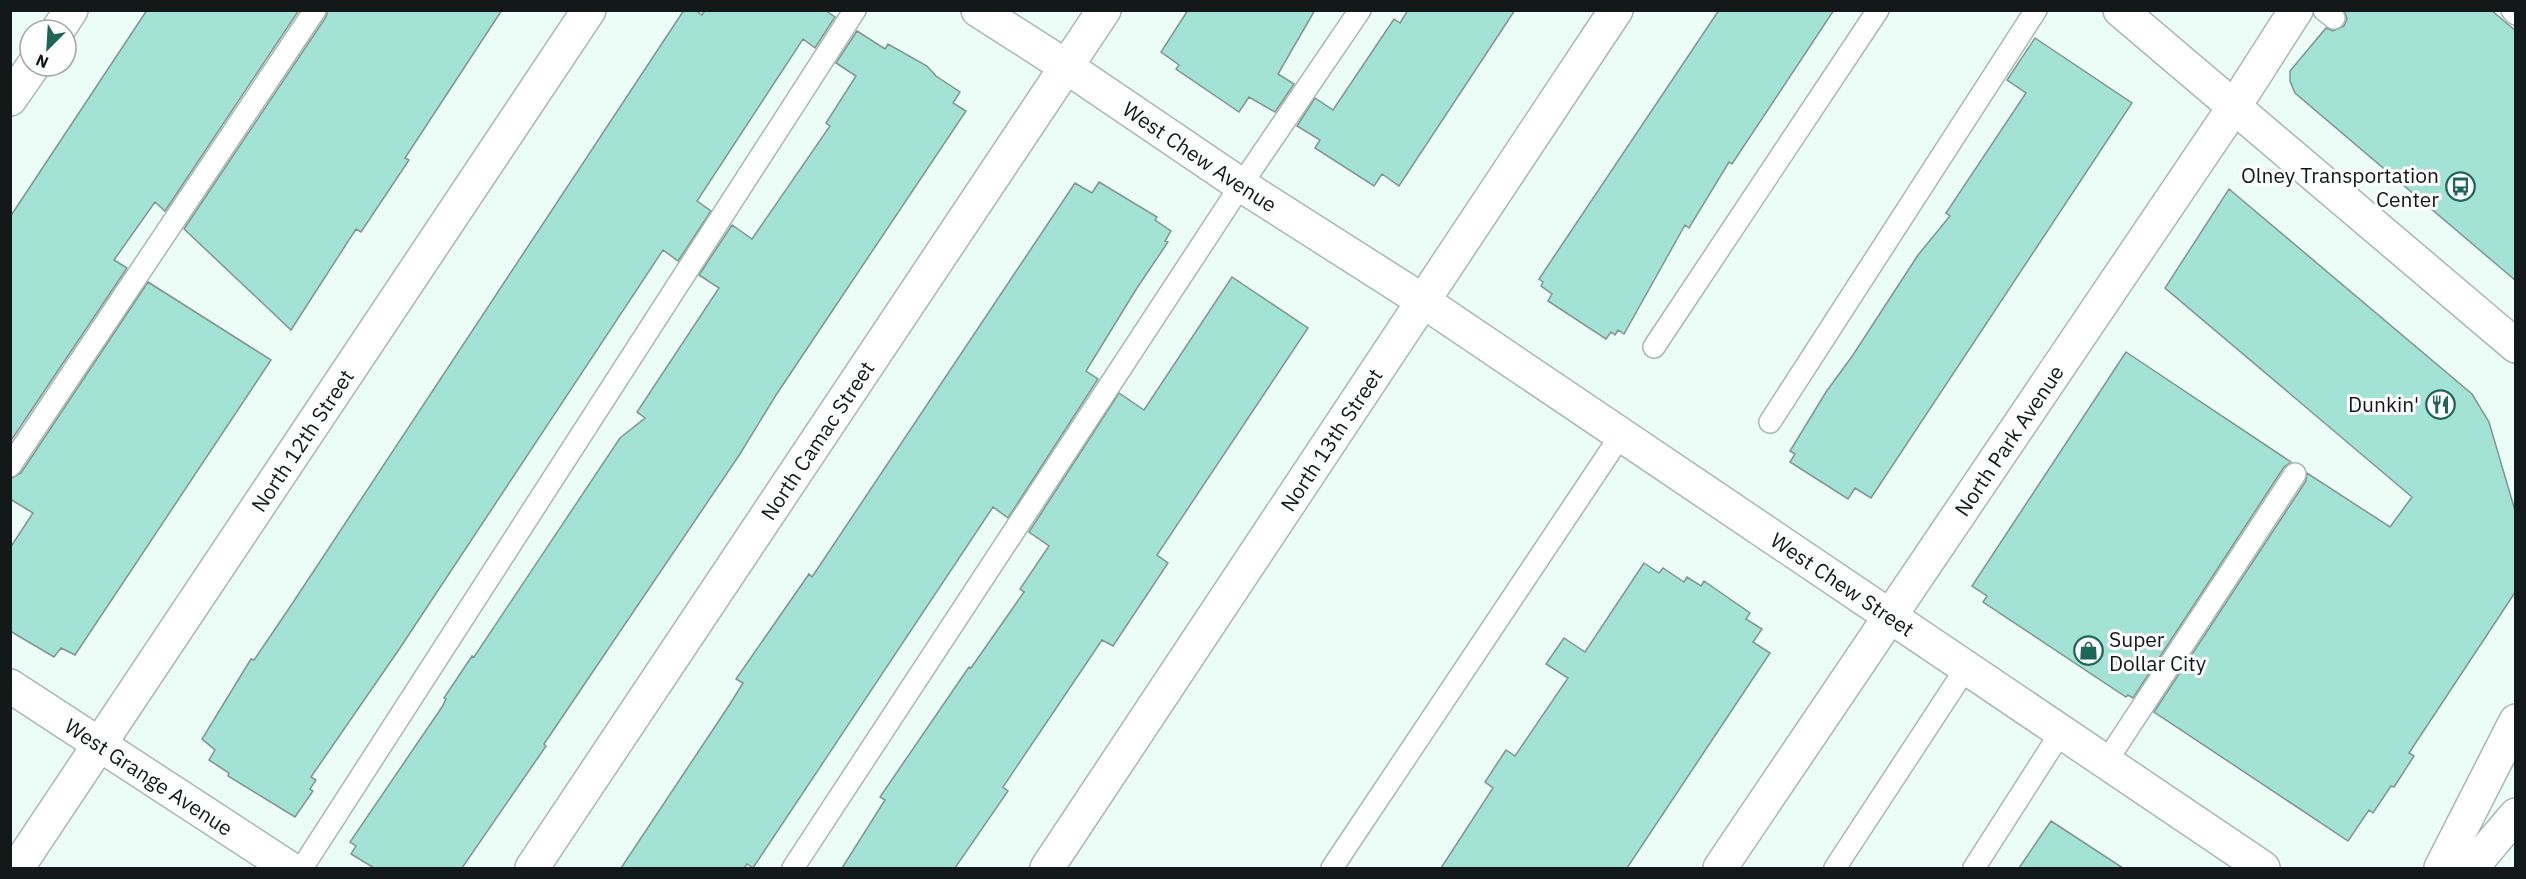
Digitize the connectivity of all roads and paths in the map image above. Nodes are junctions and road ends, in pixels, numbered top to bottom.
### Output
1 (315, 10) edge
2 (589, 10) edge
3 (855, 10) edge
4 (978, 10) edge
5 (1104, 10) edge
6 (1360, 10) edge
7 (1616, 10) edge
8 (1878, 10) edge
9 (2036, 10) edge
10 (2120, 10) edge
11 (2296, 10) edge
12 (2512, 10) edge
13 (2516, 14) edge
14 (1067, 67) junction
15 (25, 78) edge
16 (10, 99) edge
17 (2234, 107) junction
18 (1241, 185) junction
19 (1423, 301) junction
20 (2516, 346) edge
21 (1654, 347) dead end
22 (1770, 422) dead end
23 (1621, 435) junction
24 (10, 466) edge
25 (2295, 474) dead end
26 (1890, 615) junction
27 (1966, 668) junction
28 (10, 686) edge
29 (2516, 721) edge
30 (2061, 732) junction
31 (99, 745) junction
32 (2106, 762) junction
33 (2516, 815) edge
34 (17, 868) edge
35 (289, 868) edge
36 (302, 868) edge
37 (532, 868) edge
38 (793, 868) edge
39 (1047, 868) edge
40 (1332, 868) edge
41 (1720, 868) edge
42 (1835, 868) edge
43 (1974, 868) edge
44 (2263, 868) edge
45 (2441, 868) edge
46 (2471, 868) edge

1 - 24 lane
2 - 31 street, North 12th Street
3 - 36 lane
4 - 14 street, West Chew Avenue
5 - 14 street, North Camac Street
6 - 18 lane
7 - 19 street, North 13th Street
8 - 21 lane
9 - 22 lane
10 - 17 street
11 - 17 street, North Park Avenue
12 - 13 lane
14 - 18 street, West Chew Avenue
14 - 37 street, North Camac Street
15 - 16 street
17 - 20 street
17 - 26 street, North Park Avenue
18 - 19 street, West Chew Avenue
18 - 38 lane
19 - 23 street, West Chew Street
19 - 39 street, North 13th Street
23 - 26 street, West Chew Street
23 - 40 lane
25 - 32 lane
26 - 27 street, West Chew Street
26 - 41 street, North Park Avenue
27 - 30 street, West Chew Street
27 - 42 lane
28 - 31 street, West Grange Avenue
29 - 45 street
30 - 32 street, West Chew Street
30 - 43 lane
31 - 34 street, North 12th Street
31 - 35 street, West Grange Avenue
32 - 44 street, West Chew Street
33 - 46 street

